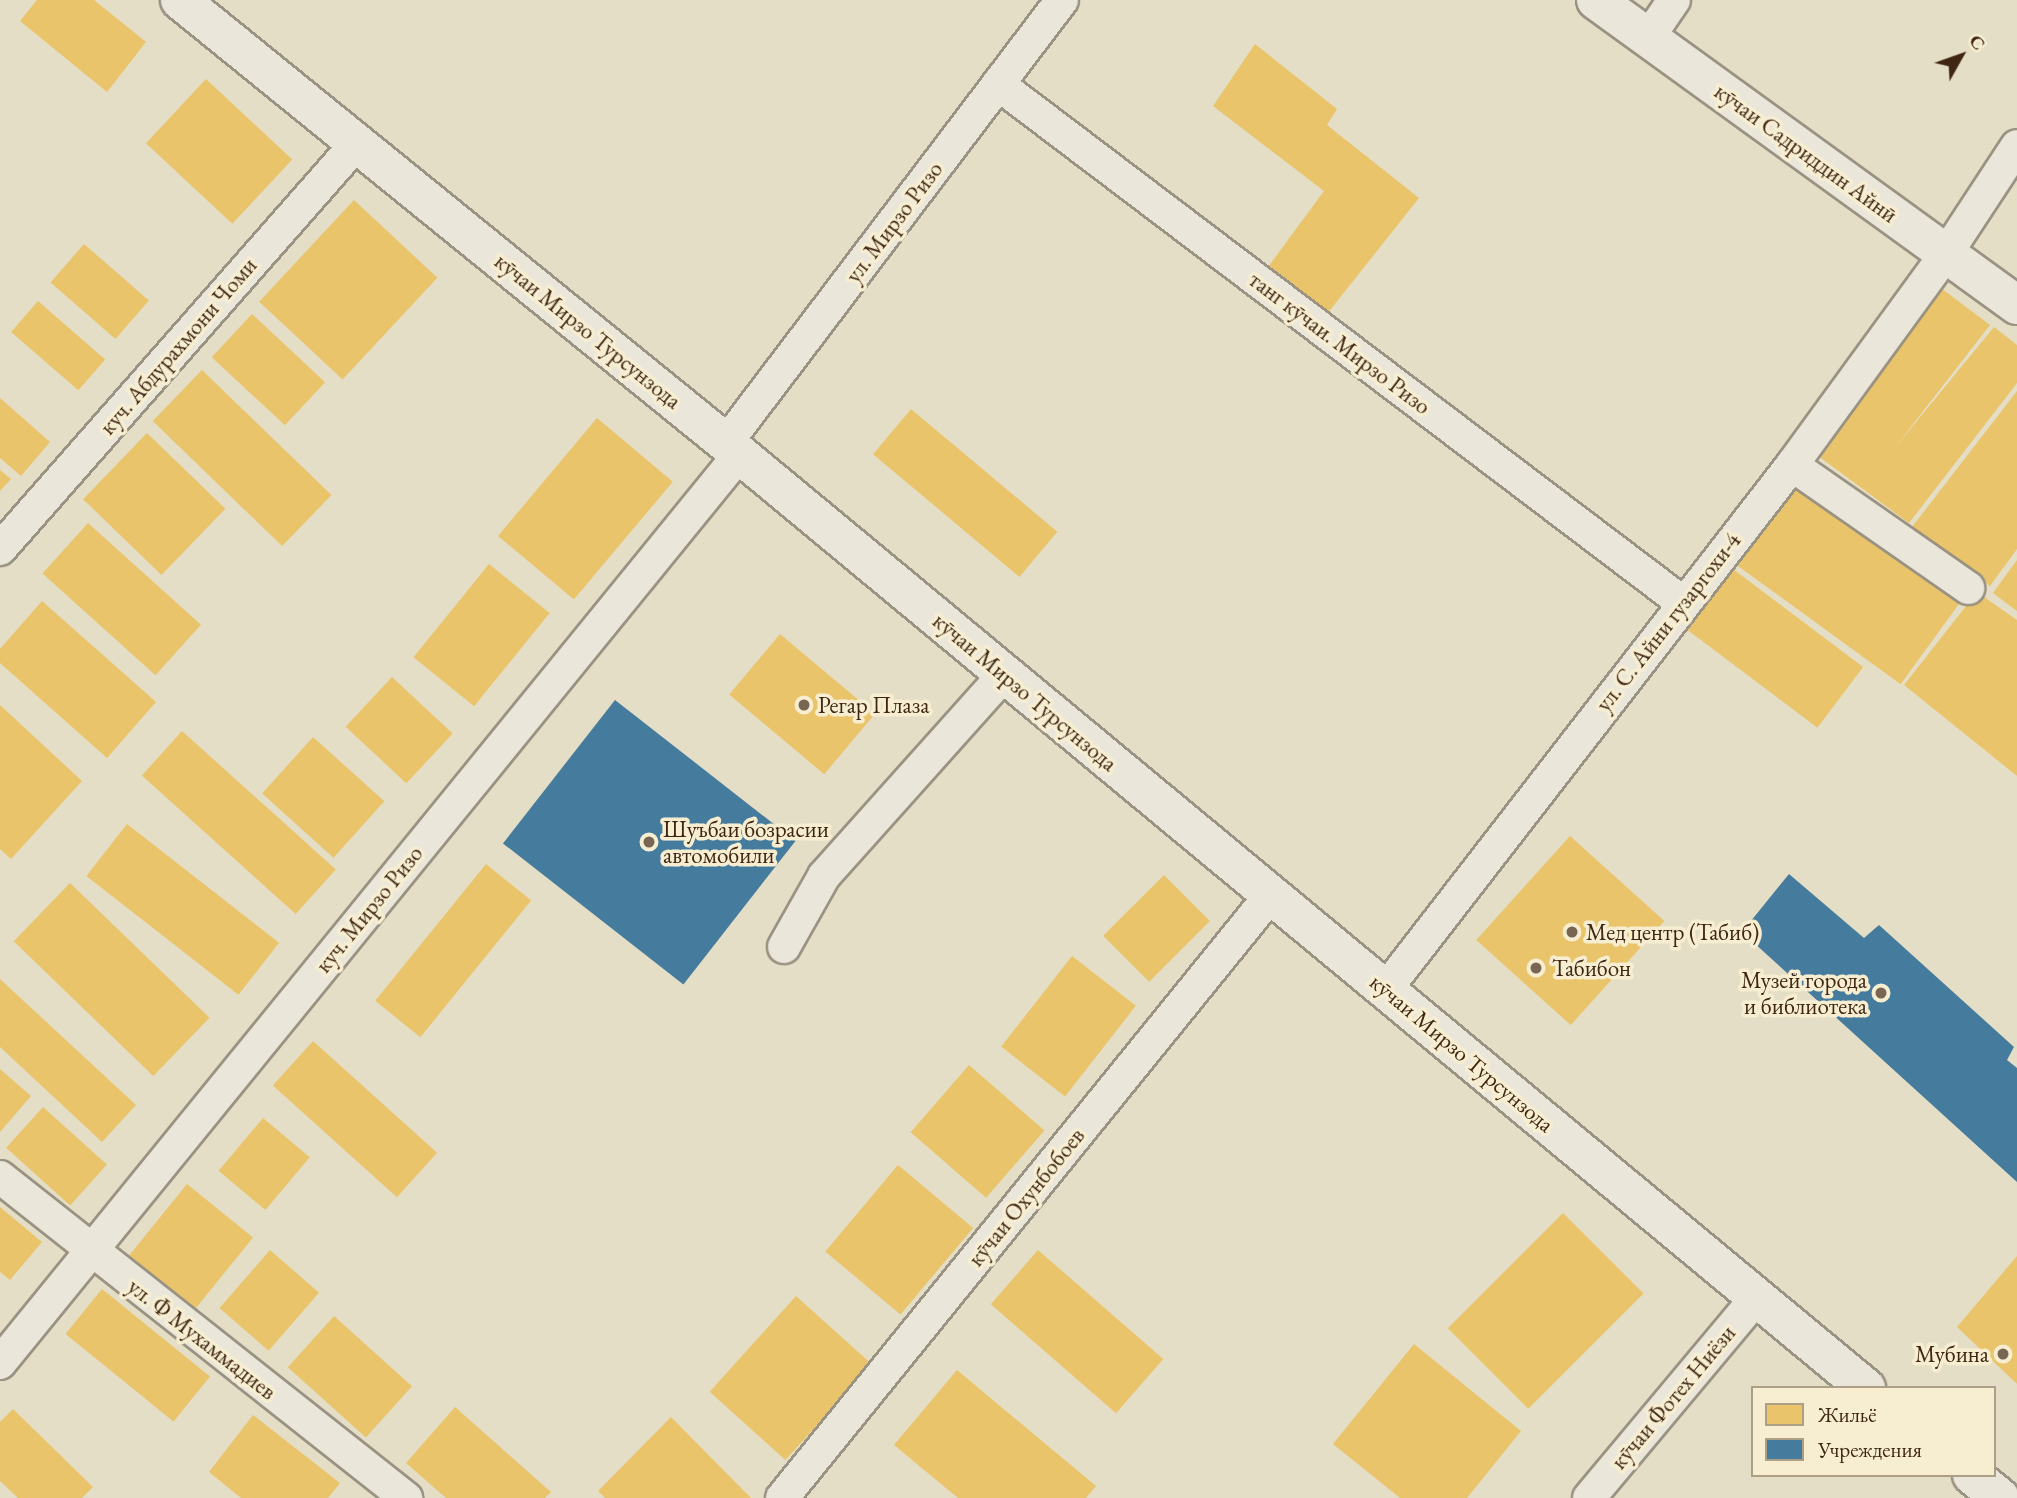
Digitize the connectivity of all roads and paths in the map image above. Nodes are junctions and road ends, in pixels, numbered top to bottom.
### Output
1 (180, 0) edge
2 (1062, 0) edge
3 (1596, 0) edge
4 (1674, 0) edge
5 (1648, 38) junction
6 (998, 85) junction
7 (357, 142) junction
8 (2017, 146) edge
9 (1946, 254) junction
10 (2017, 305) edge
11 (732, 449) junction
12 (1792, 465) junction
13 (0, 549) edge
14 (1968, 588) dead end
15 (1682, 602) junction
16 (1004, 675) junction
17 (1270, 896) junction
18 (784, 947) dead end
19 (1386, 989) junction
20 (0, 1177) edge
21 (90, 1251) junction
22 (1756, 1297) junction
23 (0, 1363) edge
24 (1864, 1386) edge
25 (1974, 1477) edge
26 (406, 1498) edge
27 (782, 1498) edge
28 (1589, 1498) edge
29 (2000, 1498) edge

1 - 7 main road, кӯчаи Мирзо Турсунзода
2 - 6 street, ул. Мирзо Ризо
3 - 5 main road, кӯчаи Садриддин Айнӣ
4 - 5 street
5 - 9 main road, кӯчаи Садриддин Айнӣ
6 - 11 street, ул. Мирзо Ризо
6 - 15 street, танг кӯчаи. Мирзо Ризо
7 - 11 main road, кӯчаи Мирзо Турсунзода
7 - 13 street, куч. Абдурахмони Чоми
8 - 9 street, ул. С. Айни гузаргохи-4
9 - 10 main road, кӯчаи Садриддин Айнӣ
9 - 12 street, ул. С. Айни гузаргохи-4
11 - 16 main road, кӯчаи Мирзо Турсунзода
11 - 21 street, куч. Мирзо Ризо
12 - 14 street
12 - 15 street, ул. С. Айни гузаргохи-4
15 - 19 street, ул. С. Айни гузаргохи-4
16 - 17 main road, кӯчаи Мирзо Турсунзода
16 - 18 street
17 - 19 main road, кӯчаи Мирзо Турсунзода
17 - 27 street, кӯчаи Охунбобоев
19 - 22 main road, кӯчаи Мирзо Турсунзода
20 - 21 street, ул. Ф Мухаммадиев
21 - 23 street, куч. Мирзо Ризо
21 - 26 street, ул. Ф Мухаммадиев
22 - 24 main road, кӯчаи Мирзо Турсунзода
22 - 28 street, кӯчаи Фотех Ниёзи
25 - 29 main road

